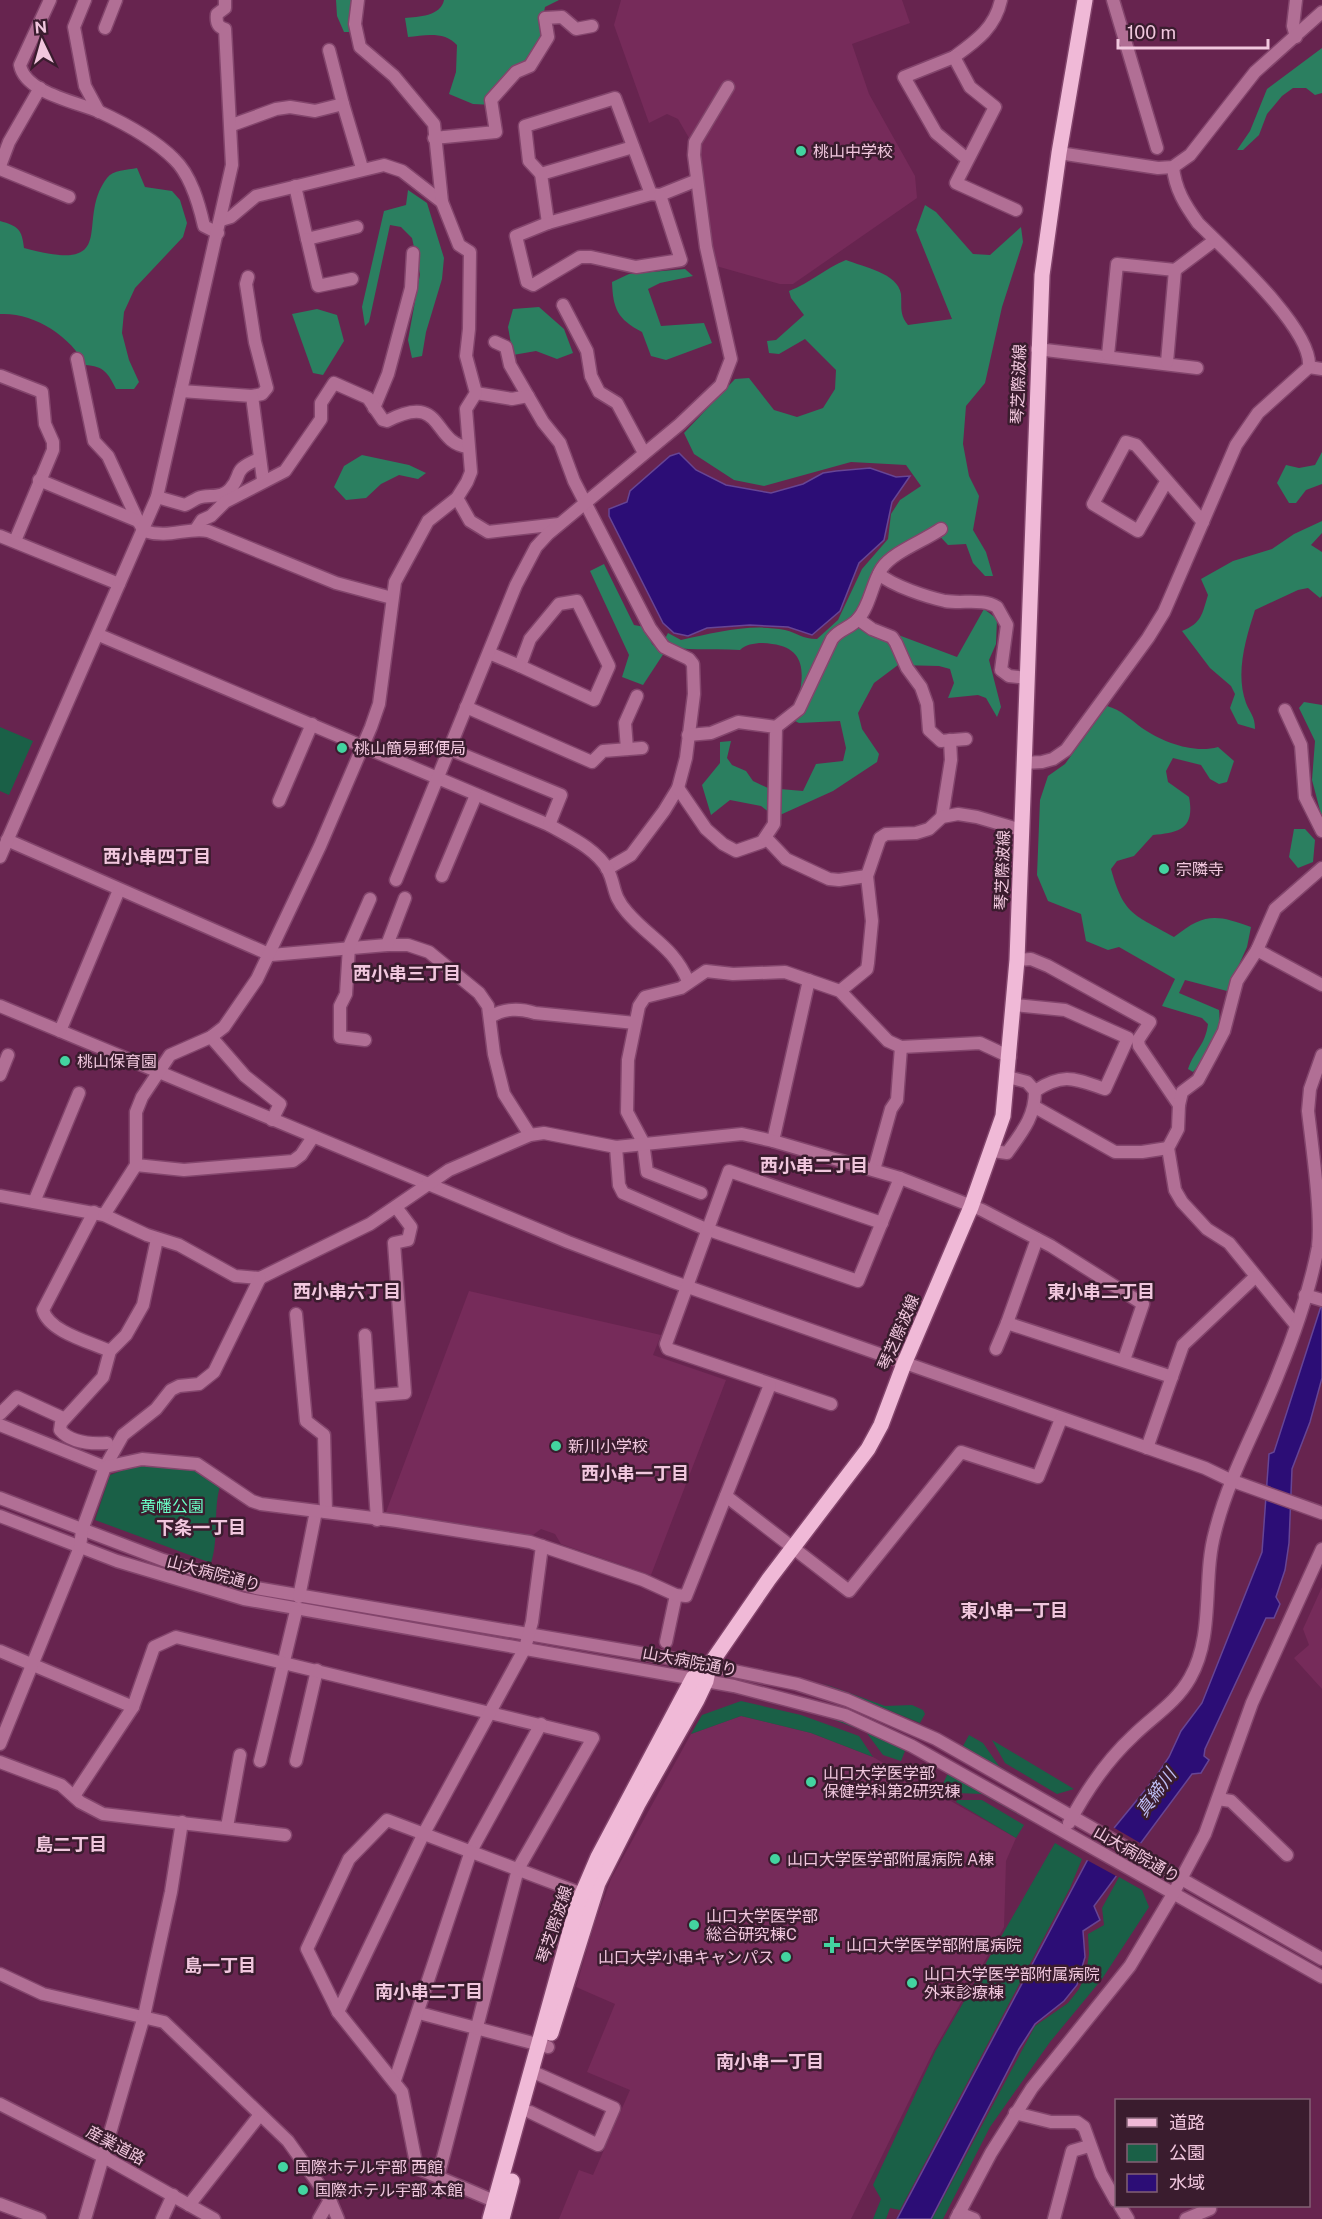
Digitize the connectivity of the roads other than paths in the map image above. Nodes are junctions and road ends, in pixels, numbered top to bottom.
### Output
1 (50, 0) edge
2 (85, 0) edge
3 (116, 0) edge
4 (225, 0) edge
5 (358, 0) edge
6 (1001, 0) edge
7 (1085, 0) edge
8 (1113, 0) edge
9 (1296, 0) edge
10 (1322, 12) edge
11 (592, 26) dead end
12 (105, 28) dead end
13 (1296, 37) junction
14 (329, 50) dead end
15 (954, 57) junction
16 (728, 87) dead end
17 (40, 88) junction
18 (343, 104) junction
19 (99, 112) junction
20 (232, 125) junction
21 (0, 131) edge
22 (434, 138) junction
23 (9, 142) junction
24 (633, 147) junction
25 (1157, 148) dead end
26 (1059, 153) junction
27 (967, 159) junction
28 (0, 167) edge
29 (1173, 167) junction
30 (362, 168) junction
31 (541, 174) junction
32 (695, 180) junction
33 (295, 186) junction
34 (656, 195) junction
35 (69, 197) dead end
36 (442, 202) junction
37 (1016, 210) dead end
38 (220, 220) junction
39 (548, 223) junction
40 (357, 227) dead end
41 (218, 233) junction
42 (307, 239) junction
43 (1215, 240) junction
44 (412, 253) dead end
45 (1176, 270) junction
46 (248, 277) dead end
47 (352, 279) dead end
48 (563, 305) dead end
49 (495, 342) dead end
50 (1037, 349) junction
51 (1108, 356) junction
52 (77, 359) dead end
53 (1167, 362) junction
54 (1197, 368) dead end
55 (1316, 368) edge
56 (1, 376) edge
57 (181, 391) junction
58 (476, 393) junction
59 (252, 396) junction
60 (528, 396) junction
61 (374, 408) junction
62 (468, 447) junction
63 (644, 453) junction
64 (259, 459) junction
65 (39, 480) junction
66 (263, 480) junction
67 (1166, 482) junction
68 (158, 497) junction
69 (457, 498) junction
70 (585, 502) junction
71 (1203, 522) junction
72 (560, 524) junction
73 (141, 526) junction
74 (196, 529) junction
75 (941, 530) dead end
76 (0, 536) edge
77 (15, 541) junction
78 (879, 574) junction
79 (119, 584) junction
80 (392, 597) junction
81 (858, 619) junction
82 (99, 635) junction
83 (489, 652) junction
84 (520, 666) junction
85 (1027, 678) junction
86 (637, 696) dead end
87 (466, 706) junction
88 (1284, 710) dead end
89 (312, 724) junction
90 (776, 727) junction
91 (688, 735) junction
92 (966, 739) dead end
93 (950, 740) junction
94 (364, 745) junction
95 (642, 748) dead end
96 (449, 749) junction
97 (627, 749) junction
98 (1023, 763) junction
99 (437, 776) junction
100 (678, 788) junction
101 (476, 795) junction
102 (279, 801) dead end
103 (942, 817) junction
104 (549, 825) junction
105 (1021, 830) junction
106 (1322, 831) edge
107 (766, 838) junction
108 (7, 840) junction
109 (0, 857) edge
110 (1322, 868) edge
111 (607, 869) junction
112 (442, 876) dead end
113 (867, 876) junction
114 (396, 880) dead end
115 (119, 890) junction
116 (405, 898) dead end
117 (370, 899) dead end
118 (387, 945) junction
119 (350, 950) junction
120 (1257, 950) junction
121 (271, 955) junction
122 (1017, 960) junction
123 (809, 980) junction
124 (688, 981) junction
125 (1322, 985) edge
126 (840, 991) junction
127 (1015, 1005) junction
128 (0, 1006) edge
129 (490, 1017) junction
130 (634, 1023) junction
131 (60, 1031) junction
132 (211, 1037) junction
133 (365, 1040) dead end
134 (901, 1047) junction
135 (8, 1055) dead end
136 (1322, 1055) edge
137 (1010, 1057) junction
138 (157, 1072) junction
139 (0, 1075) edge
140 (1008, 1077) junction
141 (1035, 1091) junction
142 (79, 1093) dead end
143 (1179, 1105) junction
144 (1035, 1107) junction
145 (272, 1120) junction
146 (530, 1135) junction
147 (313, 1137) junction
148 (773, 1141) junction
149 (643, 1142) junction
150 (616, 1147) junction
151 (1168, 1148) junction
152 (993, 1150) junction
153 (136, 1165) junction
154 (874, 1170) junction
155 (900, 1178) junction
156 (429, 1183) junction
157 (701, 1193) dead end
158 (0, 1196) edge
159 (34, 1202) junction
160 (396, 1207) junction
161 (971, 1207) junction
162 (99, 1214) junction
163 (882, 1223) junction
164 (706, 1228) junction
165 (157, 1239) junction
166 (1037, 1239) junction
167 (1255, 1277) junction
168 (261, 1278) junction
169 (686, 1287) junction
170 (1313, 1297) edge
171 (297, 1314) dead end
172 (1007, 1323) junction
173 (1296, 1324) junction
174 (365, 1335) dead end
175 (996, 1349) dead end
176 (110, 1351) junction
177 (1124, 1360) junction
178 (904, 1364) junction
179 (1172, 1377) junction
180 (770, 1385) junction
181 (369, 1396) junction
182 (831, 1404) dead end
183 (0, 1414) edge
184 (63, 1418) junction
185 (1060, 1419) junction
186 (0, 1425) edge
187 (107, 1443) dead end
188 (1147, 1448) junction
189 (105, 1467) junction
190 (1230, 1480) junction
191 (726, 1496) junction
192 (0, 1498) edge
193 (321, 1511) junction
194 (1322, 1513) edge
195 (0, 1516) edge
196 (377, 1520) junction
197 (82, 1530) junction
198 (542, 1546) junction
199 (80, 1547) junction
200 (793, 1547) junction
201 (1322, 1549) edge
202 (676, 1595) junction
203 (299, 1597) junction
204 (296, 1611) junction
205 (529, 1632) junction
206 (666, 1642) dead end
207 (525, 1648) junction
208 (0, 1651) edge
209 (284, 1662) junction
210 (33, 1665) junction
211 (317, 1670) junction
212 (703, 1675) junction
213 (133, 1707) junction
214 (489, 1712) junction
215 (541, 1724) junction
216 (0, 1744) edge
217 (240, 1755) dead end
218 (260, 1761) dead end
219 (296, 1761) dead end
220 (0, 1762) edge
221 (74, 1796) junction
222 (1218, 1799) junction
223 (1072, 1818) junction
224 (182, 1822) junction
225 (227, 1827) junction
226 (1064, 1831) junction
227 (424, 1833) junction
228 (285, 1835) dead end
229 (471, 1851) junction
230 (1287, 1855) dead end
231 (518, 1869) junction
232 (1181, 1880) junction
233 (1173, 1894) junction
234 (587, 1896) junction
235 (1322, 1959) edge
236 (0, 1974) edge
237 (1322, 1977) edge
238 (338, 2012) junction
239 (419, 2013) junction
240 (144, 2016) junction
241 (477, 2028) junction
242 (543, 2046) junction
243 (536, 2073) junction
244 (395, 2080) junction
245 (0, 2104) edge
246 (530, 2112) junction
247 (1015, 2114) junction
248 (259, 2116) junction
249 (1089, 2146) junction
250 (104, 2157) junction
251 (438, 2177) junction
252 (1112, 2186) edge
253 (173, 2196) junction
254 (330, 2200) junction
255 (0, 2204) edge
256 (189, 2205) junction
257 (500, 2209) edge
258 (1210, 2211) edge
259 (958, 2216) edge
260 (40, 2219) edge
261 (85, 2219) edge
262 (162, 2219) edge
263 (214, 2219) edge
264 (320, 2219) edge
265 (338, 2219) edge
266 (490, 2219) edge
267 (974, 2219) edge
268 (1054, 2219) edge
269 (1186, 2219) edge

1 - 17 street
2 - 19 street
3 - 12 street
4 - 20 street
5 - 22 street
6 - 15 street
7 - 26 main road, 琴芝際波線
8 - 25 street
9 - 13 street
10 - 13 street
11 - 22 street
13 - 29 street
14 - 18 street
15 - 27 street
15 - 27 street
16 - 32 street
17 - 19 street
17 - 23 street
18 - 20 street
18 - 30 street
19 - 41 street
20 - 38 street
21 - 23 street
22 - 36 street
23 - 28 street
24 - 31 street
24 - 31 street
24 - 34 street
26 - 29 street
26 - 50 main road, 琴芝際波線
27 - 37 street
28 - 35 street
29 - 43 street
30 - 33 street
30 - 36 street
31 - 39 street
32 - 34 street
32 - 63 street
33 - 38 street
33 - 42 street
34 - 39 street
34 - 39 street
36 - 58 street
38 - 41 street
40 - 42 street
41 - 57 street
42 - 47 street
43 - 45 street
43 - 55 street
44 - 61 street
45 - 51 street
45 - 53 street
46 - 59 street
48 - 63 street
49 - 60 street
50 - 51 street
50 - 85 main road, 琴芝際波線
51 - 53 street
52 - 73 street
53 - 54 street
55 - 71 street
56 - 65 street
57 - 59 street
57 - 68 street
58 - 60 street
58 - 62 street
59 - 64 street
60 - 70 street
61 - 62 street
61 - 66 street
62 - 69 street
63 - 70 street
64 - 66 street
64 - 68 street
65 - 73 street
65 - 77 street
66 - 74 street
67 - 67 street
67 - 71 street
68 - 73 street
69 - 72 street
69 - 80 street
70 - 72 street
70 - 91 street
71 - 98 street
72 - 83 street
73 - 74 street
73 - 79 street
74 - 80 street
75 - 78 street
76 - 77 street
77 - 79 street
78 - 81 street
78 - 85 street
79 - 82 street
80 - 94 street
81 - 90 street
81 - 93 street
82 - 89 street
82 - 108 street
83 - 84 street
83 - 87 street
84 - 84 street
85 - 98 main road, 琴芝際波線
86 - 97 street
87 - 96 street
87 - 97 street
88 - 106 street
89 - 94 street
89 - 102 street
90 - 91 street
90 - 107 street
91 - 100 street
92 - 93 street
93 - 103 street
94 - 99 street
94 - 121 street
95 - 97 street
96 - 99 street
96 - 104 street
98 - 105 main road, 琴芝際波線
99 - 101 street
99 - 114 street
100 - 107 street
100 - 111 street
101 - 104 street
101 - 112 street
103 - 105 street
103 - 113 street
104 - 111 street
105 - 122 main road, 琴芝際波線
107 - 113 street
108 - 109 street
108 - 115 street
110 - 120 street
111 - 124 street
113 - 126 street
115 - 121 street
115 - 131 street
116 - 118 street
117 - 119 street
118 - 119 street
118 - 129 street
119 - 121 street
119 - 133 street
120 - 125 street
120 - 143 street
121 - 132 street
122 - 127 main road, 琴芝際波線
122 - 143 street
123 - 124 street
123 - 126 street
123 - 148 street
124 - 130 street
126 - 134 street
127 - 137 main road, 琴芝際波線
127 - 141 street
128 - 131 street
129 - 130 street
129 - 146 street
130 - 149 street
131 - 138 street
132 - 138 street
132 - 145 street
134 - 137 street
134 - 154 street
135 - 139 street
136 - 170 street
137 - 140 main road, 琴芝際波線
138 - 145 street
138 - 153 street
140 - 141 street
140 - 152 main road, 琴芝際波線
141 - 144 street
142 - 159 street
143 - 151 street
144 - 151 street
144 - 152 street
145 - 147 street
146 - 150 street
146 - 156 street
147 - 153 street
147 - 156 street
148 - 149 street
148 - 154 street
149 - 150 street
149 - 157 street
150 - 164 street
151 - 167 street
152 - 161 main road, 琴芝際波線
153 - 162 street
154 - 155 street
155 - 161 street
155 - 163 street
156 - 160 street
156 - 169 street
158 - 159 street
159 - 162 street
160 - 168 street
160 - 181 street
161 - 166 street
161 - 178 main road, 琴芝際波線
162 - 165 street
162 - 176 street
163 - 164 street
163 - 164 street
164 - 169 street
165 - 168 street
165 - 176 street
166 - 172 street
166 - 177 street
167 - 173 street
167 - 179 street
168 - 189 street
169 - 178 street
169 - 180 street
170 - 173 street
171 - 193 street
172 - 175 street
172 - 177 street
173 - 190 street
174 - 181 street
176 - 184 street
177 - 179 street
178 - 185 street
178 - 200 main road, 琴芝際波線
179 - 188 street
180 - 182 street
180 - 191 street
181 - 196 street
183 - 184 street
184 - 187 street
185 - 188 street
185 - 200 street
186 - 189 street
188 - 190 street
189 - 193 street
189 - 197 street
190 - 194 street
190 - 223 street
191 - 200 street
191 - 202 street
192 - 197 street, 山大病院通り
193 - 196 street
193 - 203 street
195 - 199 street, 山大病院通り
196 - 198 street
197 - 199 street
197 - 203 street, 山大病院通り
198 - 202 street
198 - 205 street
199 - 204 street, 山大病院通り
199 - 210 street
200 - 212 main road, 琴芝際波線
201 - 222 street
202 - 206 street
203 - 205 street, 山大病院通り
204 - 207 street, 山大病院通り
204 - 209 street
205 - 207 street
205 - 212 street, 山大病院通り
207 - 212 street, 山大病院通り
207 - 214 street
208 - 210 street
209 - 211 street
209 - 213 street
209 - 218 street
210 - 213 street
210 - 216 street
211 - 214 street
211 - 219 street
212 - 223 street, 山大病院通り
212 - 226 street, 山大病院通り
212 - 234 main road, 琴芝際波線
213 - 221 street
214 - 215 street
214 - 227 street
215 - 229 street
215 - 231 street
217 - 225 street
220 - 221 street
221 - 224 street
222 - 230 street
222 - 232 street
223 - 226 street
223 - 232 street, 山大病院通り
224 - 225 street
224 - 240 street
225 - 228 street
226 - 233 street, 山大病院通り
227 - 229 street
227 - 238 street
227 - 238 street
229 - 231 street
229 - 239 street
231 - 234 street
231 - 241 street
232 - 233 street
232 - 235 street, 山大病院通り
233 - 237 street, 山大病院通り
233 - 247 street
234 - 242 main road, 琴芝際波線
236 - 240 street
238 - 244 street
239 - 241 street
239 - 244 street
240 - 248 street
240 - 250 street
241 - 242 street
241 - 251 street
242 - 243 main road, 琴芝際波線
243 - 246 main road, 琴芝際波線
243 - 246 street
243 - 257 main road, 琴芝際波線
244 - 251 street
245 - 250 street, 産業道路
246 - 257 main road, 琴芝際波線
247 - 249 street
247 - 259 street
248 - 254 street
248 - 256 street
249 - 252 street
249 - 268 street
250 - 253 street, 産業道路
250 - 261 street
251 - 257 street
253 - 256 street, 産業道路
253 - 262 street
254 - 264 street
254 - 265 street
255 - 260 street
256 - 263 street, 産業道路
257 - 266 main road, 琴芝際波線
258 - 269 street
259 - 267 street

